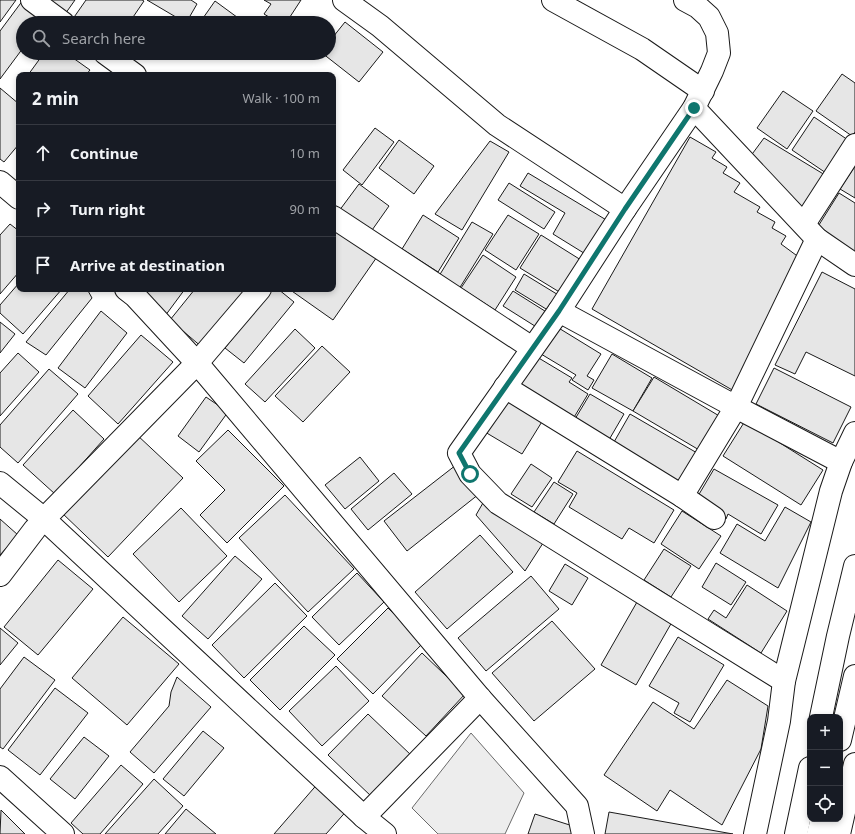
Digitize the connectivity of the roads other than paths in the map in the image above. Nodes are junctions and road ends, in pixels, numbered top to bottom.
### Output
1 (32, 0) edge
2 (344, 0) edge
3 (553, 0) edge
4 (685, 0) edge
5 (54, 16) edge
6 (115, 60) edge
7 (131, 72) edge
8 (698, 100) junction
9 (855, 145) edge
10 (0, 182) edge
11 (16, 195) edge
12 (625, 209) junction
13 (336, 219) edge
14 (811, 231) junction
15 (855, 265) edge
16 (130, 292) edge
17 (257, 292) edge
18 (559, 311) junction
19 (532, 348) junction
20 (197, 363) junction
21 (505, 387) junction
22 (736, 407) junction
23 (855, 433) edge
24 (841, 462) junction
25 (0, 483) edge
26 (682, 496) junction
27 (714, 518) dead end
28 (44, 519) junction
29 (855, 566) edge
30 (0, 575) edge
31 (855, 676) edge
32 (784, 681) junction
33 (480, 698) junction
34 (822, 714) edge
35 (843, 727) edge
36 (855, 764) edge
37 (0, 777) edge
38 (807, 782) edge
39 (364, 817) junction
40 (821, 822) edge
41 (63, 834) edge
42 (385, 834) edge
43 (583, 834) edge
44 (755, 834) edge
45 (796, 834) edge
46 (818, 834) edge
47 (839, 834) edge

1 - 5 street
2 - 12 street
3 - 8 street
4 - 8 street
6 - 7 street
8 - 12 street
8 - 14 street
9 - 14 street
10 - 11 street
12 - 18 street
13 - 19 street
14 - 15 street
14 - 22 street
16 - 20 street
17 - 20 street
18 - 19 street
18 - 22 street
19 - 21 street
20 - 28 street
20 - 33 street
21 - 26 street
21 - 32 street
22 - 24 street
22 - 26 street
23 - 24 street
24 - 32 street
25 - 28 street
26 - 27 street
28 - 30 street
28 - 39 street
29 - 34 street
31 - 35 street
32 - 44 street
33 - 39 street
33 - 43 street
36 - 47 street
37 - 41 street
38 - 45 street
39 - 42 street
40 - 46 street

